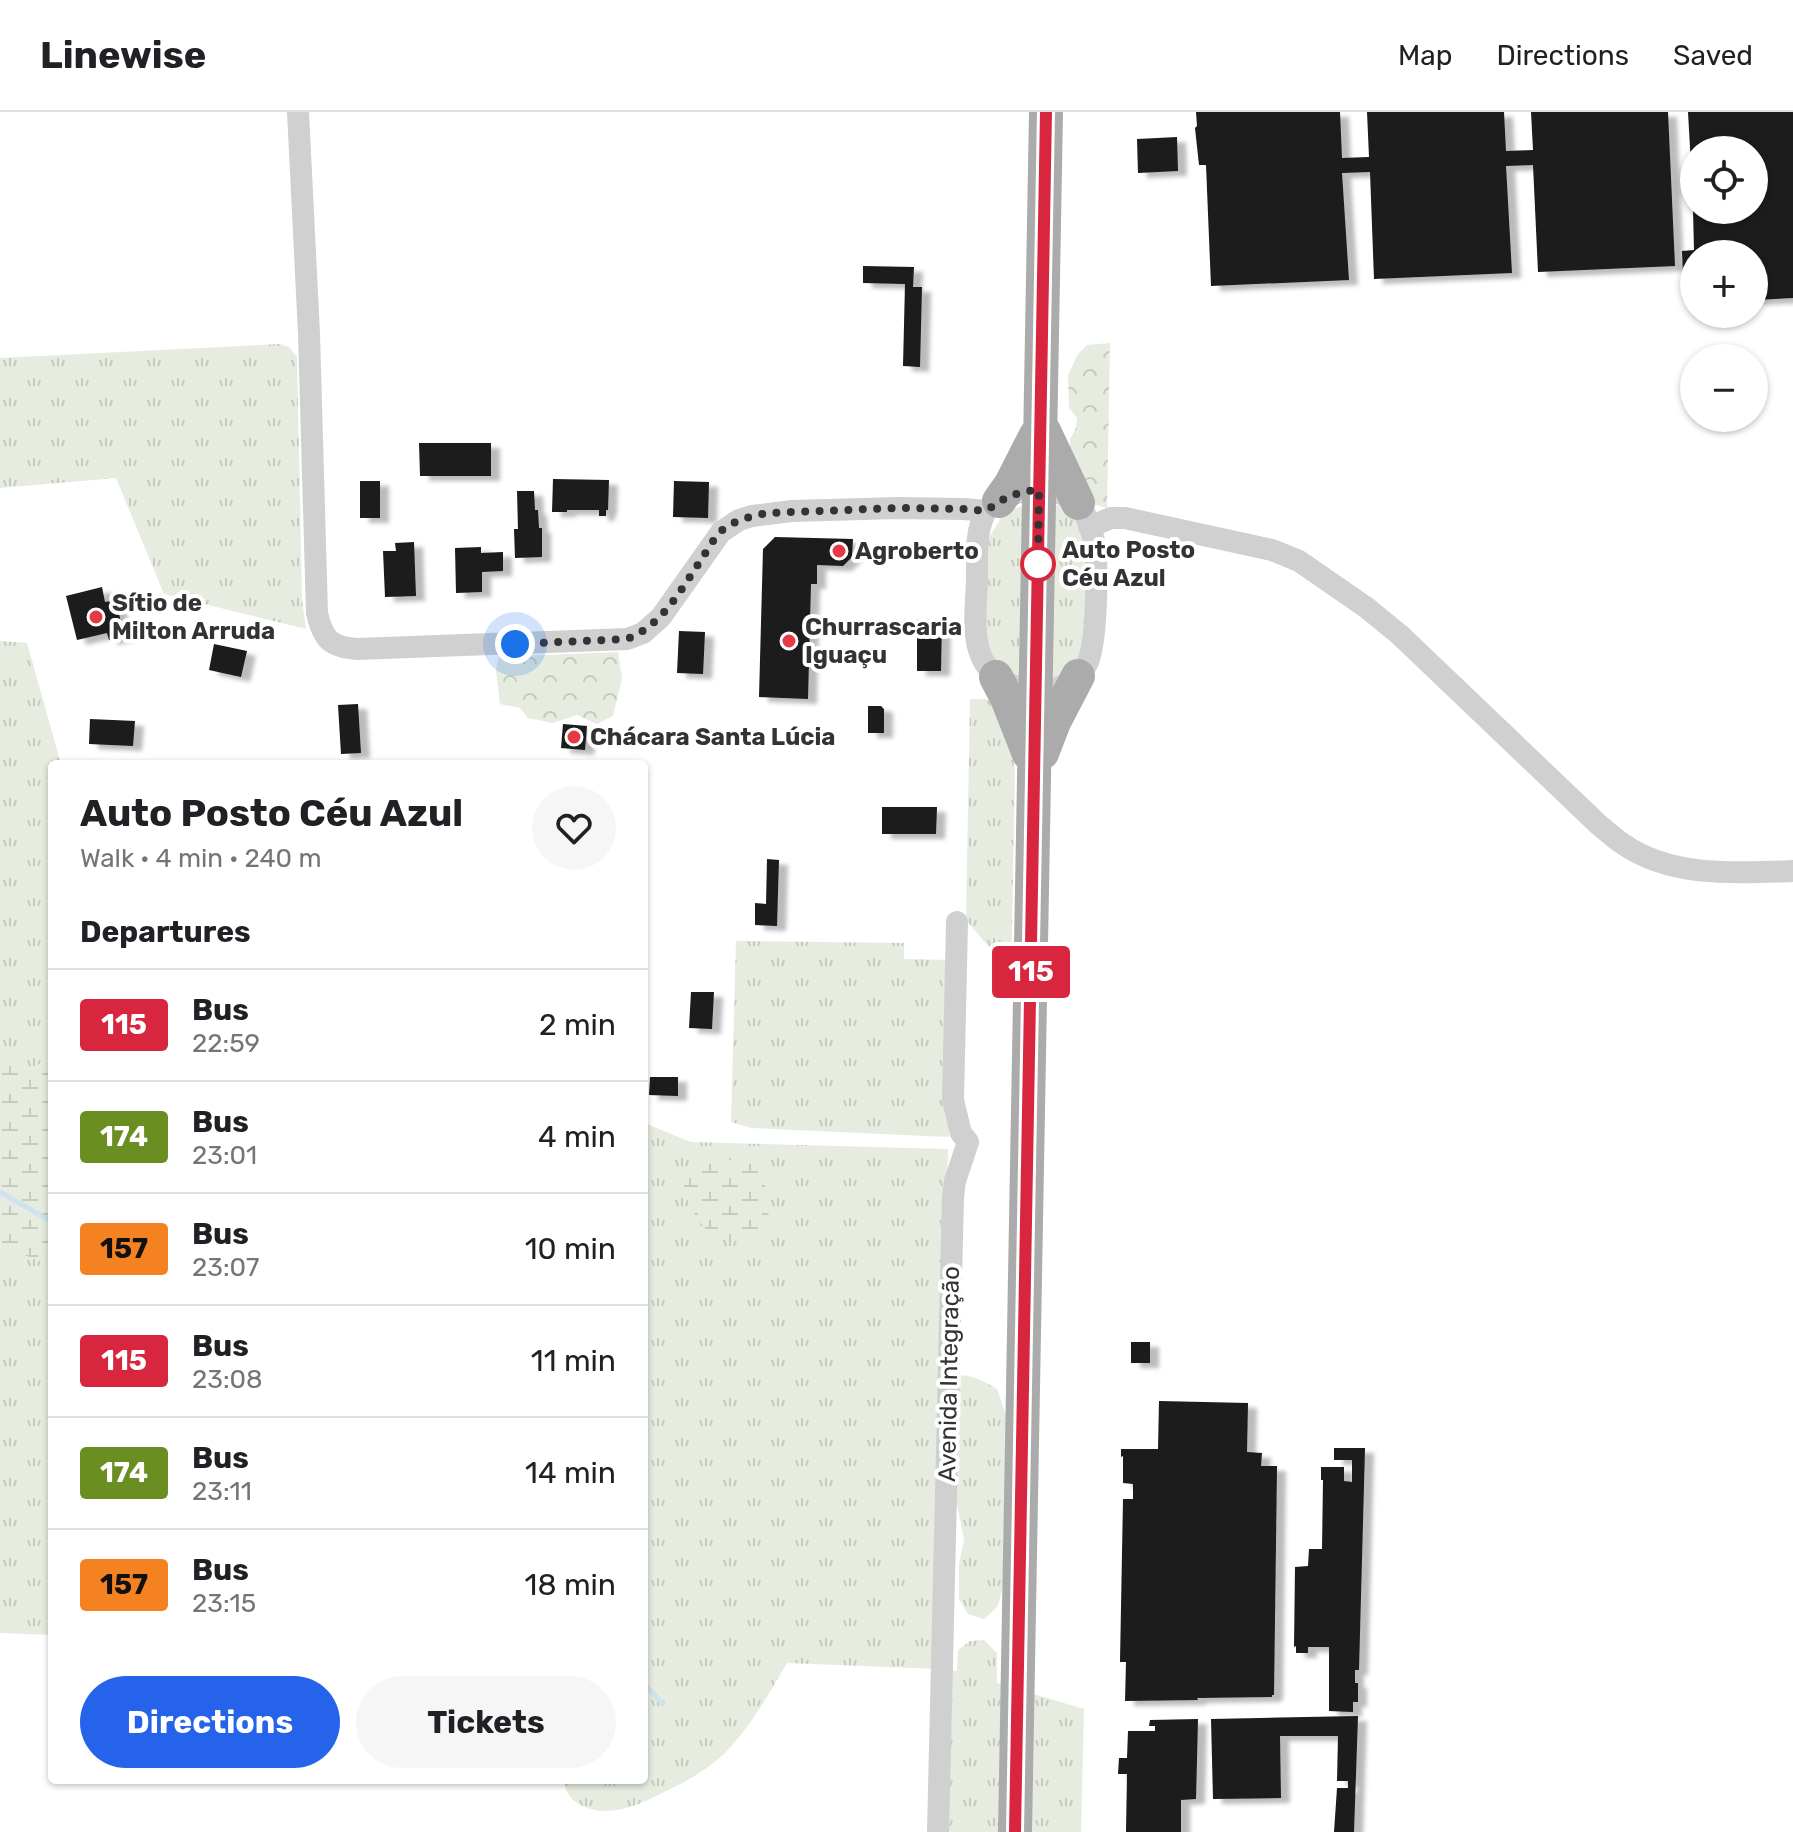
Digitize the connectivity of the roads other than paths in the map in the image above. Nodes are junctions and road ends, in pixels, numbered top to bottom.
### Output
1 (298, 112) edge
2 (1046, 112) edge
3 (1041, 423) junction
4 (1039, 490) junction
5 (992, 506) junction
6 (1084, 515) junction
7 (1078, 676) junction
8 (996, 677) junction
9 (1036, 691) junction
10 (1035, 773) junction
11 (1793, 871) edge
12 (957, 922) dead end
13 (938, 1832) edge
14 (1015, 1832) edge

1 - 5 street
2 - 3 main road
3 - 4 main road
3 - 5 main road
3 - 6 main road
4 - 5 street
4 - 6 street
4 - 9 main road
5 - 8 street
6 - 7 street
6 - 11 street
7 - 9 street
7 - 10 main road
8 - 9 street
8 - 10 main road
9 - 10 main road
10 - 14 main road
12 - 13 street, Avenida Integração

